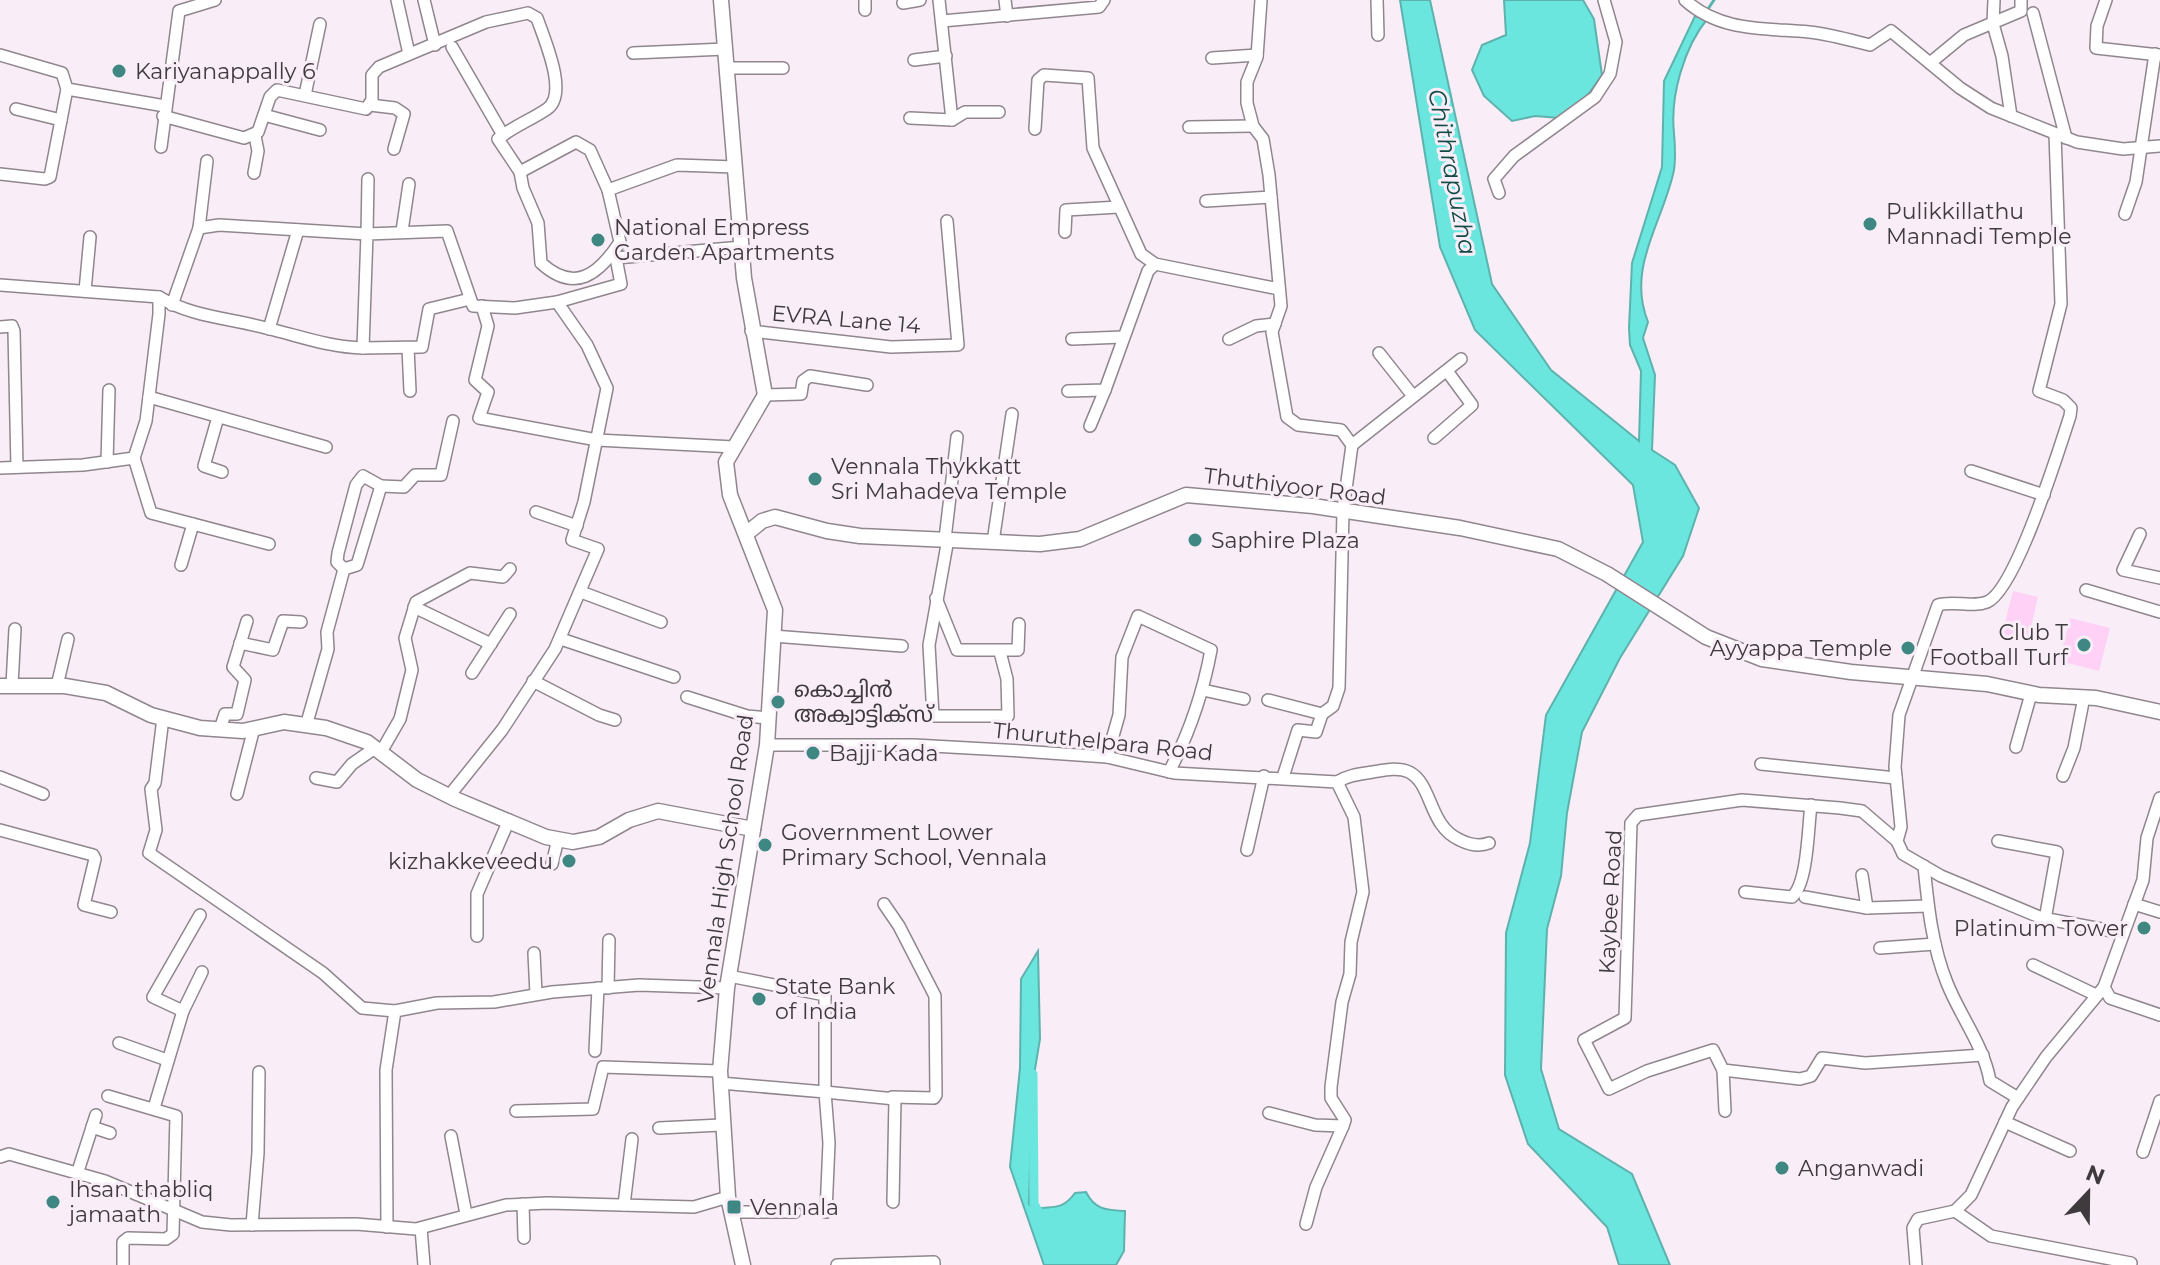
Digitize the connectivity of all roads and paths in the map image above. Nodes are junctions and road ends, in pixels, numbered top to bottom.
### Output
1 (215, 0) edge
2 (397, 0) edge
3 (424, 0) edge
4 (721, 0) edge
5 (920, 0) edge
6 (939, 0) edge
7 (1005, 0) edge
8 (1104, 0) edge
9 (1261, 0) edge
10 (1377, 0) edge
11 (1604, 0) edge
12 (1685, 0) edge
13 (1994, 0) edge
14 (2021, 0) edge
15 (2106, 0) edge
16 (903, 3) dead end
17 (1056, 6) edge
18 (2033, 13) dead end
19 (1007, 16) junction
20 (942, 21) junction
21 (320, 24) dead end
22 (1993, 24) junction
23 (1378, 35) dead end
24 (435, 45) junction
25 (452, 47) dead end
26 (725, 49) junction
27 (633, 53) dead end
28 (409, 54) junction
29 (0, 55) edge
30 (1257, 55) junction
31 (2157, 55) edge
32 (946, 56) junction
33 (1212, 58) dead end
34 (914, 60) dead end
35 (1930, 63) junction
36 (726, 68) junction
37 (783, 68) dead end
38 (67, 89) junction
39 (305, 95) junction
40 (370, 105) junction
41 (16, 109) dead end
42 (164, 111) junction
43 (999, 112) dead end
44 (264, 115) junction
45 (2011, 116) junction
46 (910, 118) dead end
47 (61, 120) junction
48 (952, 120) junction
49 (1253, 126) junction
50 (1189, 127) dead end
51 (1035, 129) dead end
52 (320, 130) dead end
53 (503, 135) junction
54 (255, 136) junction
55 (2060, 136) junction
56 (2160, 146) edge
57 (161, 147) dead end
58 (2141, 147) junction
59 (394, 149) dead end
60 (207, 161) dead end
61 (735, 167) junction
62 (520, 172) junction
63 (254, 173) dead end
64 (0, 174) edge
65 (368, 179) dead end
66 (409, 184) dead end
67 (608, 190) junction
68 (1499, 193) dead end
69 (1271, 197) junction
70 (1206, 201) dead end
71 (1119, 207) junction
72 (2125, 214) dead end
73 (947, 221) dead end
74 (199, 228) junction
75 (298, 230) junction
76 (402, 231) junction
77 (1065, 232) dead end
78 (367, 234) junction
79 (90, 237) dead end
80 (742, 247) junction
81 (1155, 264) junction
82 (0, 285) edge
83 (1279, 289) junction
84 (85, 291) junction
85 (159, 297) junction
86 (470, 299) junction
87 (557, 302) junction
88 (172, 305) junction
89 (482, 306) junction
90 (1275, 324) junction
91 (0, 327) edge
92 (269, 329) junction
93 (751, 331) junction
94 (1123, 337) junction
95 (1072, 339) dead end
96 (1229, 339) dead end
97 (363, 348) junction
98 (408, 348) junction
99 (1379, 353) dead end
100 (1461, 359) dead end
101 (1447, 371) junction
102 (867, 385) dead end
103 (109, 390) dead end
104 (1105, 390) junction
105 (410, 391) dead end
106 (1068, 391) dead end
107 (765, 395) junction
108 (1413, 396) junction
109 (149, 397) junction
110 (1012, 414) dead end
111 (218, 417) junction
112 (453, 421) dead end
113 (1090, 426) dead end
114 (957, 437) dead end
115 (1434, 438) dead end
116 (597, 440) junction
117 (1352, 445) junction
118 (326, 447) dead end
119 (734, 447) junction
120 (134, 458) junction
121 (107, 462) junction
122 (17, 467) junction
123 (0, 468) edge
124 (1971, 471) dead end
125 (222, 472) dead end
126 (381, 486) junction
127 (2044, 495) junction
128 (1343, 511) junction
129 (536, 512) dead end
130 (193, 524) junction
131 (577, 526) junction
132 (746, 534) junction
133 (2140, 534) dead end
134 (946, 539) junction
135 (993, 542) junction
136 (269, 544) dead end
137 (181, 565) dead end
138 (344, 569) junction
139 (510, 569) dead end
140 (2160, 578) edge
141 (2086, 590) dead end
142 (581, 592) junction
143 (936, 597) junction
144 (414, 607) junction
145 (2160, 612) edge
146 (510, 614) dead end
147 (247, 621) dead end
148 (301, 622) dead end
149 (661, 622) dead end
150 (1019, 624) dead end
151 (948, 628) junction
152 (15, 629) dead end
153 (931, 630) junction
154 (773, 636) junction
155 (68, 639) dead end
156 (561, 639) junction
157 (240, 643) junction
158 (491, 644) junction
159 (902, 646) dead end
160 (1000, 652) junction
161 (472, 673) dead end
162 (674, 677) dead end
163 (1910, 678) junction
164 (533, 681) junction
165 (6, 685) edge
166 (57, 686) junction
167 (1203, 690) junction
168 (2031, 694) junction
169 (687, 697) dead end
170 (2084, 697) junction
171 (1244, 699) dead end
172 (1268, 700) dead end
173 (2160, 712) edge
174 (1322, 714) junction
175 (163, 718) junction
176 (768, 718) junction
177 (615, 720) dead end
178 (306, 726) junction
179 (254, 728) junction
180 (220, 729) junction
181 (767, 745) junction
182 (2016, 747) dead end
183 (378, 750) junction
184 (1107, 757) junction
185 (1761, 764) dead end
186 (1169, 772) junction
187 (1264, 776) junction
188 (2063, 776) dead end
189 (0, 777) edge
190 (1283, 777) junction
191 (316, 778) dead end
192 (1896, 778) junction
193 (1337, 782) junction
194 (43, 794) dead end
195 (237, 794) dead end
196 (449, 796) junction
197 (2160, 798) edge
198 (1811, 805) junction
199 (509, 820) junction
200 (753, 829) junction
201 (0, 830) edge
202 (2155, 831) edge
203 (558, 839) junction
204 (1897, 841) junction
205 (1998, 841) dead end
206 (1489, 843) dead end
207 (1247, 850) dead end
208 (552, 864) dead end
209 (1924, 866) junction
210 (1862, 875) dead end
211 (1745, 892) dead end
212 (1805, 897) dead end
213 (884, 904) dead end
214 (2134, 904) junction
215 (1928, 906) junction
216 (1867, 908) junction
217 (111, 912) dead end
218 (2160, 912) edge
219 (200, 915) dead end
220 (2042, 918) junction
221 (2123, 933) junction
222 (477, 936) dead end
223 (609, 940) dead end
224 (1935, 944) junction
225 (1880, 948) dead end
226 (534, 953) dead end
227 (2033, 965) dead end
228 (202, 972) dead end
229 (728, 982) junction
230 (603, 988) junction
231 (2100, 991) junction
232 (536, 994) junction
233 (183, 1011) junction
234 (395, 1011) junction
235 (2160, 1015) edge
236 (119, 1043) dead end
237 (595, 1051) dead end
238 (1983, 1055) junction
239 (167, 1060) junction
240 (1723, 1070) junction
241 (259, 1072) dead end
242 (720, 1077) junction
243 (825, 1092) junction
244 (108, 1096) dead end
245 (892, 1097) junction
246 (2018, 1098) junction
247 (2160, 1101) edge
248 (154, 1108) junction
249 (516, 1111) dead end
250 (1725, 1111) dead end
251 (1269, 1113) dead end
252 (2005, 1122) junction
253 (721, 1125) junction
254 (1343, 1126) junction
255 (659, 1128) dead end
256 (110, 1133) dead end
257 (451, 1136) dead end
258 (632, 1139) dead end
259 (2070, 1151) dead end
260 (2143, 1152) dead end
261 (0, 1157) edge
262 (78, 1171) junction
263 (728, 1197) junction
264 (893, 1202) dead end
265 (523, 1204) junction
266 (624, 1205) junction
267 (174, 1208) junction
268 (1955, 1211) junction
269 (731, 1212) junction
270 (795, 1212) dead end
271 (826, 1212) dead end
272 (466, 1214) junction
273 (1306, 1224) dead end
274 (252, 1225) junction
275 (387, 1227) junction
276 (421, 1228) junction
277 (524, 1238) dead end
278 (2131, 1263) edge
279 (123, 1265) edge
280 (424, 1265) edge
281 (743, 1265) edge
282 (837, 1265) edge
283 (934, 1265) edge
284 (1916, 1265) edge

1 - 42 street
2 - 28 street
3 - 24 street
4 - 26 main road
5 - 16 street
6 - 20 street
7 - 19 street
8 - 17 street
9 - 30 street
10 - 23 street
11 - 68 street
12 - 35 street
13 - 22 street
14 - 22 street
15 - 31 street
17 - 19 street
18 - 55 street
19 - 20 street
20 - 32 street
21 - 39 street
22 - 35 street
22 - 45 street
24 - 28 street
24 - 53 street
25 - 53 street
26 - 27 street
26 - 36 main road
28 - 40 street
29 - 38 street
30 - 33 street
30 - 49 street
31 - 58 street
32 - 34 street
32 - 48 street
35 - 45 street
36 - 37 street
36 - 61 main road
38 - 42 street
38 - 47 street
39 - 40 street
39 - 44 street
40 - 59 street
41 - 47 street
42 - 54 street
42 - 57 street
43 - 48 street
44 - 52 street
44 - 54 street
45 - 55 street
46 - 48 street
47 - 64 street
49 - 50 street
49 - 69 street
51 - 71 street
53 - 62 street
54 - 63 street
55 - 58 street
55 - 127 street
56 - 58 street
58 - 72 street
60 - 74 street
61 - 67 street
61 - 80 main road
62 - 67 street
62 - 67 street
65 - 78 street
66 - 76 street
69 - 70 street
69 - 83 street
71 - 77 street
71 - 81 street
73 - 93 street, EVRA Lane 14
74 - 75 street
74 - 88 street
75 - 78 street
75 - 92 street
76 - 78 street
76 - 86 street
78 - 97 street
79 - 84 street
80 - 87 street
80 - 93 main road
81 - 83 street
81 - 94 street
82 - 84 street
83 - 90 street
84 - 85 street
85 - 88 street
85 - 109 street
86 - 89 street
86 - 98 street
87 - 89 street
87 - 116 street
88 - 92 street
89 - 116 street
90 - 96 street
90 - 117 street
91 - 122 street
92 - 97 street
93 - 107 main road
94 - 95 street
94 - 104 street
97 - 98 street
98 - 105 street
99 - 108 street
100 - 101 street
101 - 108 street
101 - 115 street
102 - 107 street
103 - 121 street
104 - 106 street
104 - 113 street
107 - 119 main road, Vennala High School Road
108 - 117 street
109 - 111 street
109 - 120 street
110 - 135 street
111 - 118 street
111 - 125 street
112 - 126 street
114 - 134 street
116 - 119 street
116 - 131 street
117 - 128 street
119 - 132 main road, Vennala High School Road
120 - 121 street
120 - 130 street
121 - 122 street
122 - 123 street
124 - 127 street
126 - 138 street
126 - 138 street
127 - 163 street
128 - 135 main road, Thuthiyoor Road
128 - 163 main road, Thuthiyoor Road
128 - 174 street
129 - 131 street
130 - 136 street
130 - 137 street
131 - 142 street
132 - 134 main road, Thuthiyoor Road
132 - 154 main road, Vennala High School Road
133 - 140 street
134 - 135 main road, Thuthiyoor Road
134 - 143 street
138 - 178 street
139 - 144 street
141 - 145 street
142 - 149 street
142 - 156 street
143 - 151 street
143 - 153 street
144 - 158 street
144 - 183 street
146 - 158 street
147 - 157 street
148 - 157 street
150 - 160 street
151 - 153 street
151 - 160 street
152 - 165 street
153 - 160 street
154 - 159 street
154 - 176 main road, Vennala High School Road
155 - 166 street
156 - 162 street
156 - 164 street
157 - 180 street
158 - 161 street
163 - 168 main road, Thuthiyoor Road
163 - 192 street
164 - 177 street
164 - 196 street
165 - 166 main road
166 - 175 main road
167 - 171 street
167 - 184 street
167 - 186 street
168 - 170 main road, Thuthiyoor Road
168 - 182 street
169 - 176 street
170 - 173 main road, Thuthiyoor Road
170 - 188 street
172 - 174 street
174 - 190 street
175 - 180 main road
175 - 234 street
176 - 181 main road, Vennala High School Road
178 - 179 main road
178 - 183 main road
179 - 180 main road
179 - 195 street
181 - 184 street, Thuruthelpara Road
181 - 200 main road, Vennala High School Road
183 - 191 street
183 - 196 main road
184 - 186 street, Thuruthelpara Road
185 - 192 street
186 - 187 street, Thuruthelpara Road
187 - 190 street, Thuruthelpara Road
187 - 207 street
189 - 194 street
190 - 193 street, Thuruthelpara Road
192 - 204 street
193 - 206 street, Thuruthelpara Road
193 - 254 street
196 - 199 main road
197 - 202 street
198 - 204 street, Kaybee Road
198 - 211 street
198 - 240 street, Kaybee Road
199 - 203 main road
199 - 222 street
200 - 203 main road
200 - 229 main road, Vennala High School Road
201 - 217 street
202 - 214 street
203 - 208 street
204 - 209 street, Kaybee Road
205 - 220 street
209 - 215 street
209 - 220 street, Kaybee Road
210 - 216 street
212 - 216 street
213 - 245 street
214 - 218 street
214 - 221 street
215 - 216 street
215 - 224 street
219 - 233 street
220 - 221 street, Kaybee Road
221 - 231 street
223 - 230 street
224 - 225 street
224 - 238 street
226 - 232 street
227 - 231 street
228 - 233 street
229 - 230 street
229 - 242 main road, Vennala High School Road
229 - 243 street
230 - 232 street
230 - 237 street
231 - 235 street
231 - 246 street
232 - 234 street
233 - 239 street
234 - 275 street
236 - 239 street
238 - 240 street
238 - 246 street
239 - 248 street
240 - 250 street
241 - 274 street
242 - 243 street
242 - 249 street
242 - 253 main road, Vennala High School Road
243 - 245 street
243 - 271 street
244 - 248 street
245 - 264 street
246 - 252 street
247 - 260 street
248 - 267 street
251 - 254 street
252 - 259 street
252 - 268 street
253 - 255 street
253 - 263 main road, Vennala High School Road
254 - 273 street
256 - 262 street
257 - 272 street
258 - 266 street
261 - 262 street
262 - 267 street
263 - 266 street
263 - 269 main road, Vennala High School Road
265 - 266 street
265 - 272 street
265 - 277 street
267 - 274 street
267 - 279 street
268 - 278 street
268 - 284 street
269 - 270 street
269 - 281 main road, Vennala High School Road
272 - 276 street
274 - 275 street
275 - 276 street
276 - 280 street
282 - 283 street

